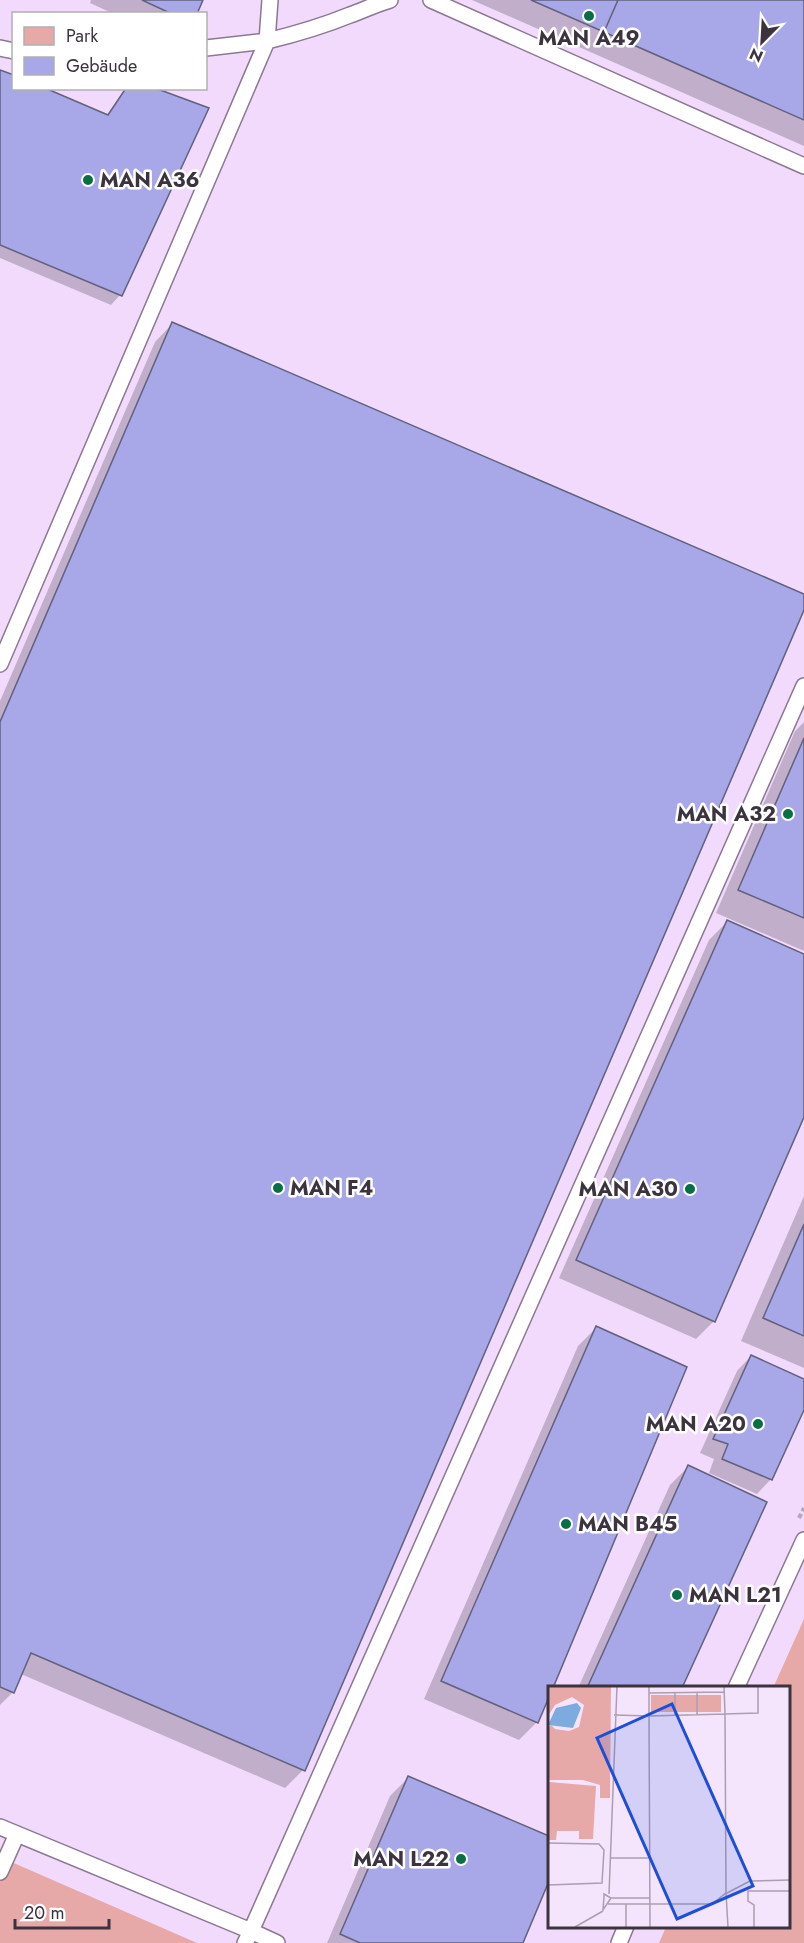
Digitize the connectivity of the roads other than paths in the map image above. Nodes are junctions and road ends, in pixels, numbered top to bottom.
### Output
1 (270, 0) edge
2 (390, 0) edge
3 (431, 0) edge
4 (267, 41) junction
5 (207, 48) edge
6 (804, 166) edge
7 (0, 664) edge
8 (804, 686) edge
9 (804, 1540) edge
10 (737, 1686) edge
11 (0, 1827) edge
12 (17, 1834) junction
13 (0, 1872) edge
14 (625, 1928) edge
15 (248, 1937) edge
16 (277, 1943) edge
17 (619, 1943) edge

1 - 4 lane
2 - 4 lane
3 - 6 lane
4 - 5 lane
4 - 7 lane
8 - 15 lane
9 - 10 lane
11 - 12 lane
12 - 13 lane
12 - 15 lane
14 - 17 lane
15 - 16 lane

